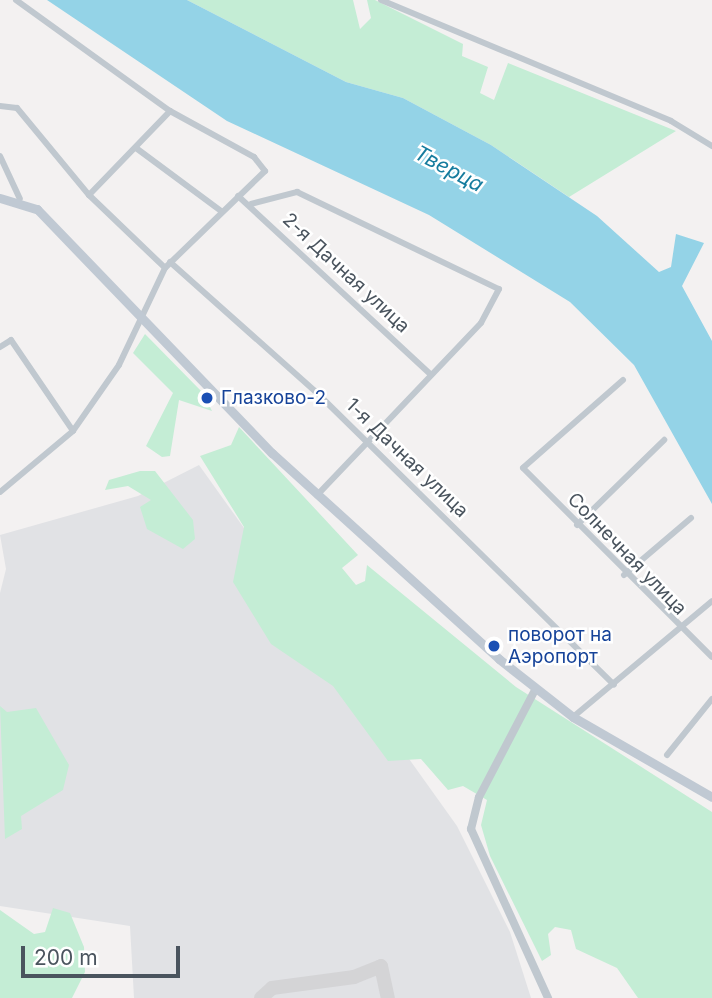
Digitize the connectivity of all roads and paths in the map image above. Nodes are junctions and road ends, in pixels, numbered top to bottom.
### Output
1 (16, 0) edge
2 (381, 0) edge
3 (0, 106) edge
4 (170, 111) junction
5 (712, 146) edge
6 (136, 148) junction
7 (0, 156) edge
8 (89, 195) junction
9 (238, 196) junction
10 (0, 198) edge
11 (20, 199) junction
12 (251, 204) junction
13 (222, 211) junction
14 (167, 265) junction
15 (139, 319) junction
16 (0, 347) edge
17 (431, 375) junction
18 (623, 380) dead end
19 (73, 431) junction
20 (664, 440) dead end
21 (369, 444) junction
22 (0, 492) edge
23 (317, 495) junction
24 (691, 518) dead end
25 (577, 525) junction
26 (624, 575) junction
27 (712, 601) edge
28 (678, 629) junction
29 (712, 657) edge
30 (614, 685) junction
31 (535, 690) junction
32 (712, 699) edge
33 (573, 717) junction
34 (667, 755) dead end
35 (712, 797) edge
36 (548, 998) edge

1 - 4 street
2 - 5 street
3 - 8 street, 1-я Дачная улица
4 - 6 street
4 - 9 street
6 - 8 street
6 - 13 street
7 - 11 street
8 - 14 street, 1-я Дачная улица
9 - 12 street, 2-я Дачная улица
9 - 13 street
10 - 11 main road
11 - 15 main road
12 - 17 street, 2-я Дачная улица
12 - 17 street
13 - 14 street
14 - 15 street
14 - 21 street, 1-я Дачная улица
15 - 19 street
15 - 23 main road
16 - 19 street
17 - 21 street
18 - 25 street, Солнечная улица
19 - 22 street
20 - 25 street
21 - 23 street
21 - 30 street, 1-я Дачная улица
23 - 31 main road
24 - 26 street
25 - 26 street, Солнечная улица
26 - 28 street, Солнечная улица
27 - 28 street
28 - 29 street, Солнечная улица
28 - 30 street
30 - 33 street
31 - 33 main road
31 - 36 street
32 - 34 street
33 - 35 main road

